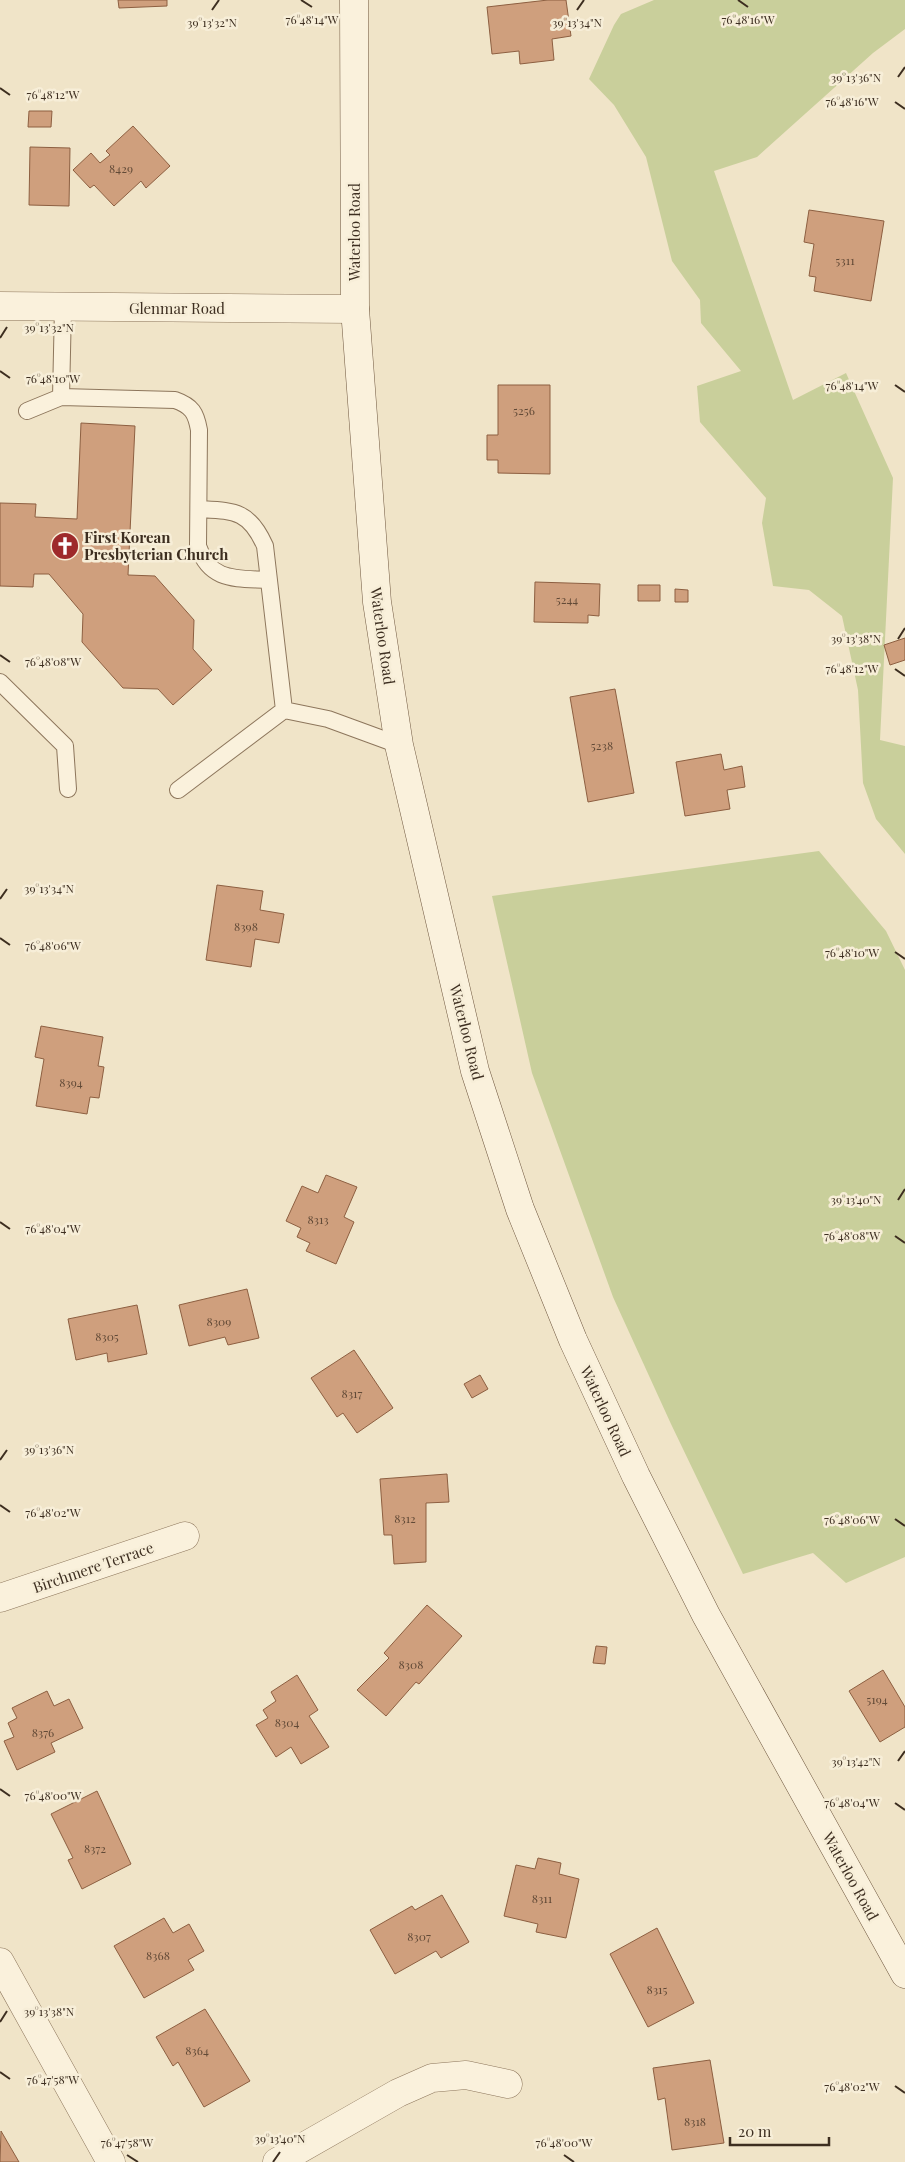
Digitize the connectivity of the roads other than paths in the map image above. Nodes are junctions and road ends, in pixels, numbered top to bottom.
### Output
1 (354, 0) edge
2 (0, 306) edge
3 (63, 307) junction
4 (354, 308) junction
5 (61, 397) junction
6 (27, 411) dead end
7 (199, 509) junction
8 (268, 580) junction
9 (0, 682) edge
10 (284, 710) junction
11 (398, 745) junction
12 (68, 789) dead end
13 (178, 790) dead end
14 (186, 1536) dead end
15 (0, 1598) edge
16 (0, 1962) edge
17 (905, 1974) edge
18 (508, 2084) dead end
19 (111, 2162) edge
20 (277, 2162) edge

1 - 4 main road, Waterloo Road
2 - 3 main road, Glenmar Road
3 - 4 main road, Glenmar Road
3 - 5 lane
4 - 11 main road, Waterloo Road
5 - 6 lane
5 - 7 lane
7 - 8 lane
7 - 8 lane
8 - 10 lane
9 - 12 lane
10 - 11 lane
10 - 13 lane
11 - 17 main road, Waterloo Road
14 - 15 main road, Birchmere Terrace
16 - 19 main road
18 - 20 main road

